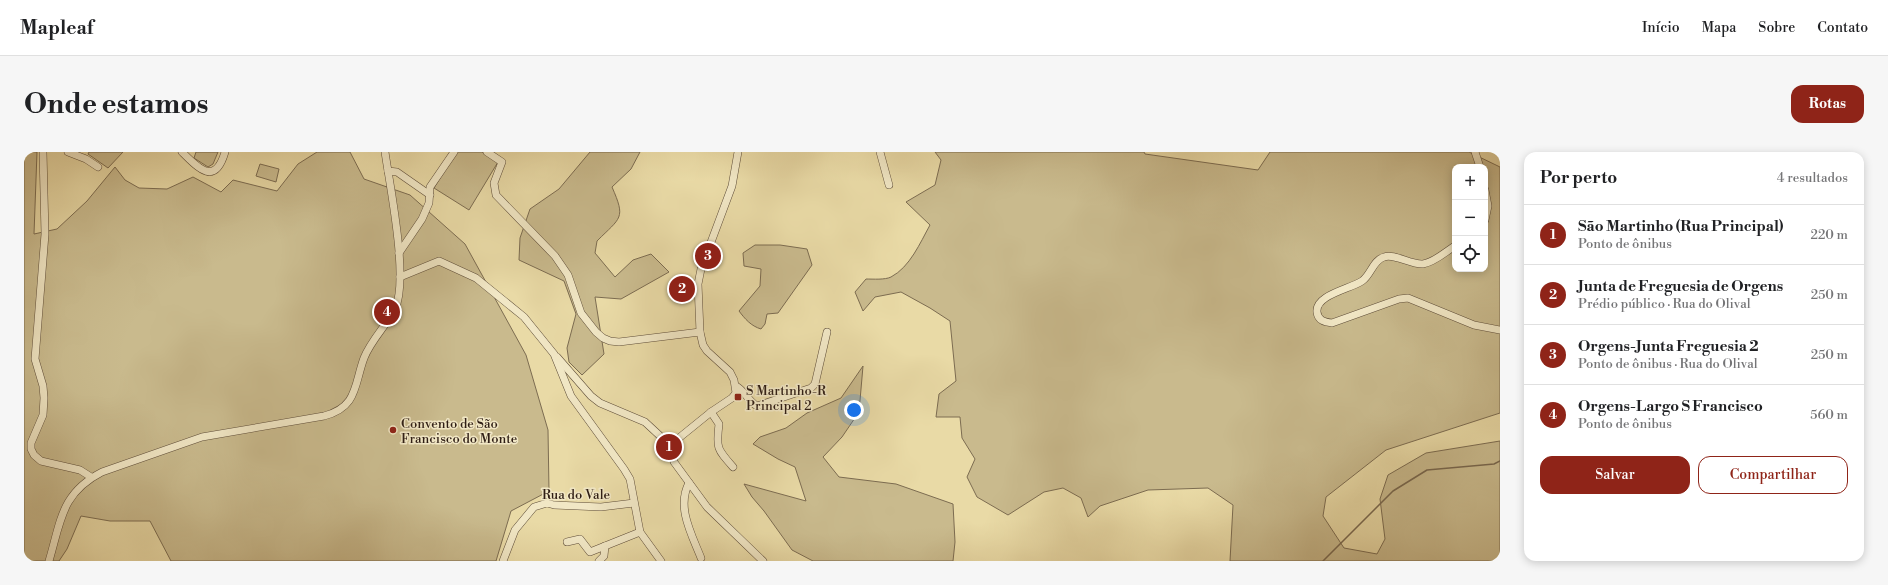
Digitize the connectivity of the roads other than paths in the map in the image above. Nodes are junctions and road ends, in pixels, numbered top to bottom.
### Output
1 (44, 152) edge
2 (68, 152) edge
3 (182, 152) edge
4 (225, 152) edge
5 (385, 152) edge
6 (454, 152) edge
7 (487, 152) edge
8 (738, 152) edge
9 (880, 152) edge
10 (1475, 152) edge
11 (1479, 164) edge
12 (98, 168) dead end
13 (388, 171) junction
14 (889, 185) dead end
15 (430, 195) junction
16 (1452, 248) edge
17 (399, 253) junction
18 (400, 277) junction
19 (1500, 330) edge
20 (700, 332) junction
21 (827, 332) dead end
22 (554, 354) junction
23 (736, 386) junction
24 (710, 412) junction
25 (672, 447) junction
26 (734, 467) dead end
27 (91, 478) junction
28 (689, 483) junction
29 (634, 504) junction
30 (640, 532) junction
31 (567, 542) dead end
32 (605, 546) junction
33 (701, 558) dead end
34 (49, 561) edge
35 (503, 561) edge
36 (599, 561) edge
37 (661, 561) edge
38 (762, 561) edge

1 - 27 street
2 - 12 street
3 - 4 street
5 - 13 street
6 - 15 street
7 - 20 street
8 - 20 street
9 - 14 street
10 - 11 street
13 - 15 street
13 - 17 street
15 - 17 street
16 - 19 street
17 - 18 street
18 - 22 street
18 - 27 street
20 - 23 street
21 - 23 street
22 - 25 street
22 - 29 street
23 - 24 street
24 - 25 street
24 - 26 street
25 - 28 street
27 - 34 street
28 - 33 street
28 - 38 street
29 - 30 street
29 - 35 street, Rua do Vale
30 - 32 street
30 - 37 street
31 - 32 street
32 - 36 street

